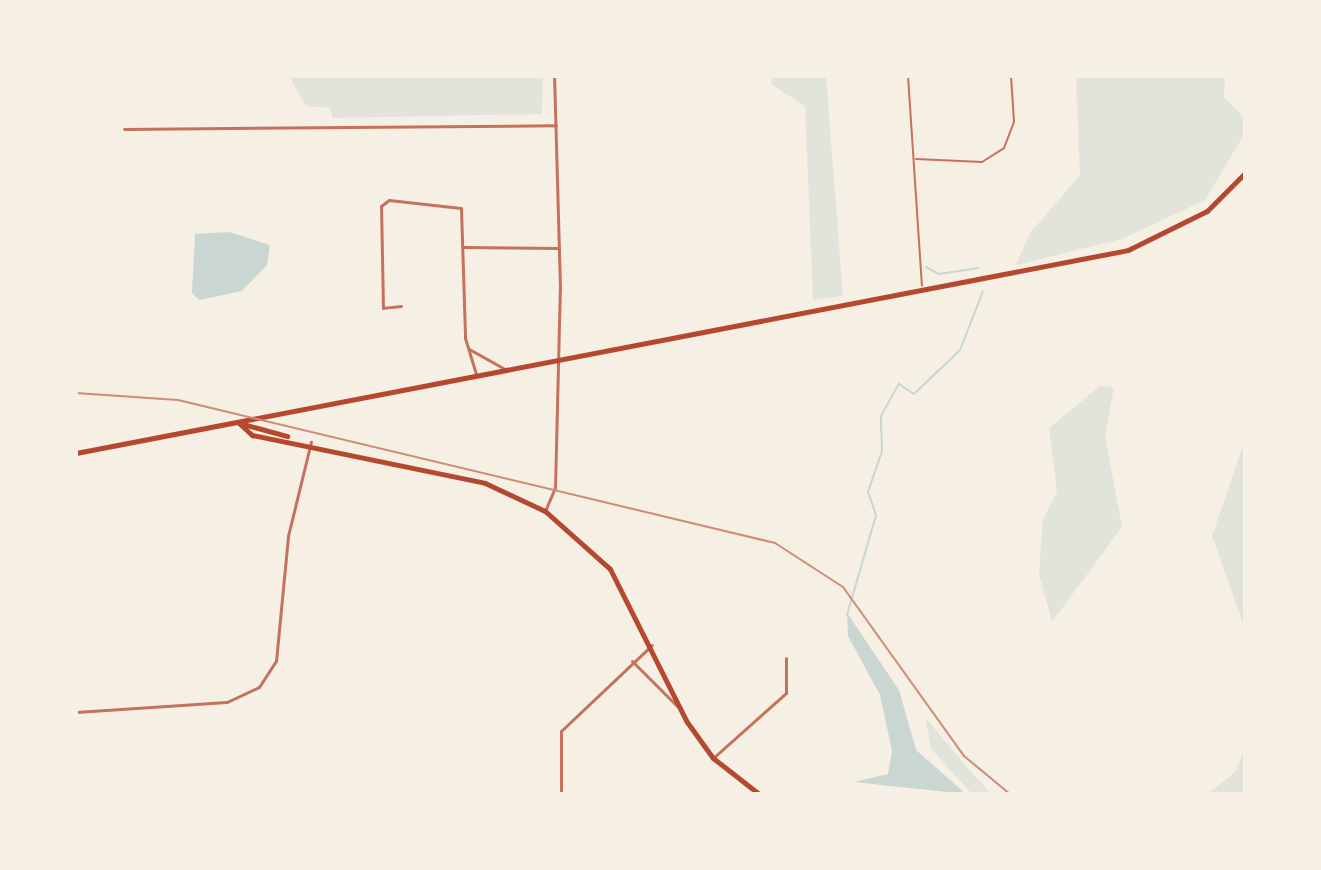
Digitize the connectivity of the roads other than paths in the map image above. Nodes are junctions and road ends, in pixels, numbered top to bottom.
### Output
1 (554, 76) edge
2 (908, 76) edge
3 (1011, 76) edge
4 (556, 125) junction
5 (124, 129) dead end
6 (915, 159) junction
7 (1245, 173) edge
8 (464, 247) junction
9 (559, 248) junction
10 (922, 291) junction
11 (401, 306) dead end
12 (469, 349) junction
13 (556, 361) junction
14 (508, 372) junction
15 (477, 377) junction
16 (239, 423) junction
17 (311, 442) junction
18 (76, 453) edge
19 (545, 511) junction
20 (652, 645) junction
21 (786, 658) dead end
22 (632, 661) junction
23 (679, 705) junction
24 (76, 712) edge
25 (713, 758) junction
26 (561, 794) edge
27 (759, 794) edge

1 - 4 street
2 - 6 lane
3 - 6 lane
4 - 5 street
4 - 9 street
6 - 10 lane
7 - 10 main road
8 - 9 street
8 - 11 street
8 - 12 street
9 - 13 street
10 - 13 main road
12 - 14 street
12 - 15 street
13 - 14 main road
13 - 19 street
14 - 15 main road
15 - 16 main road
16 - 17 main road
16 - 18 main road
17 - 19 main road
17 - 24 street
19 - 20 main road
20 - 22 street
20 - 23 main road
21 - 25 street
22 - 23 street
22 - 26 street
23 - 25 main road
25 - 27 main road

